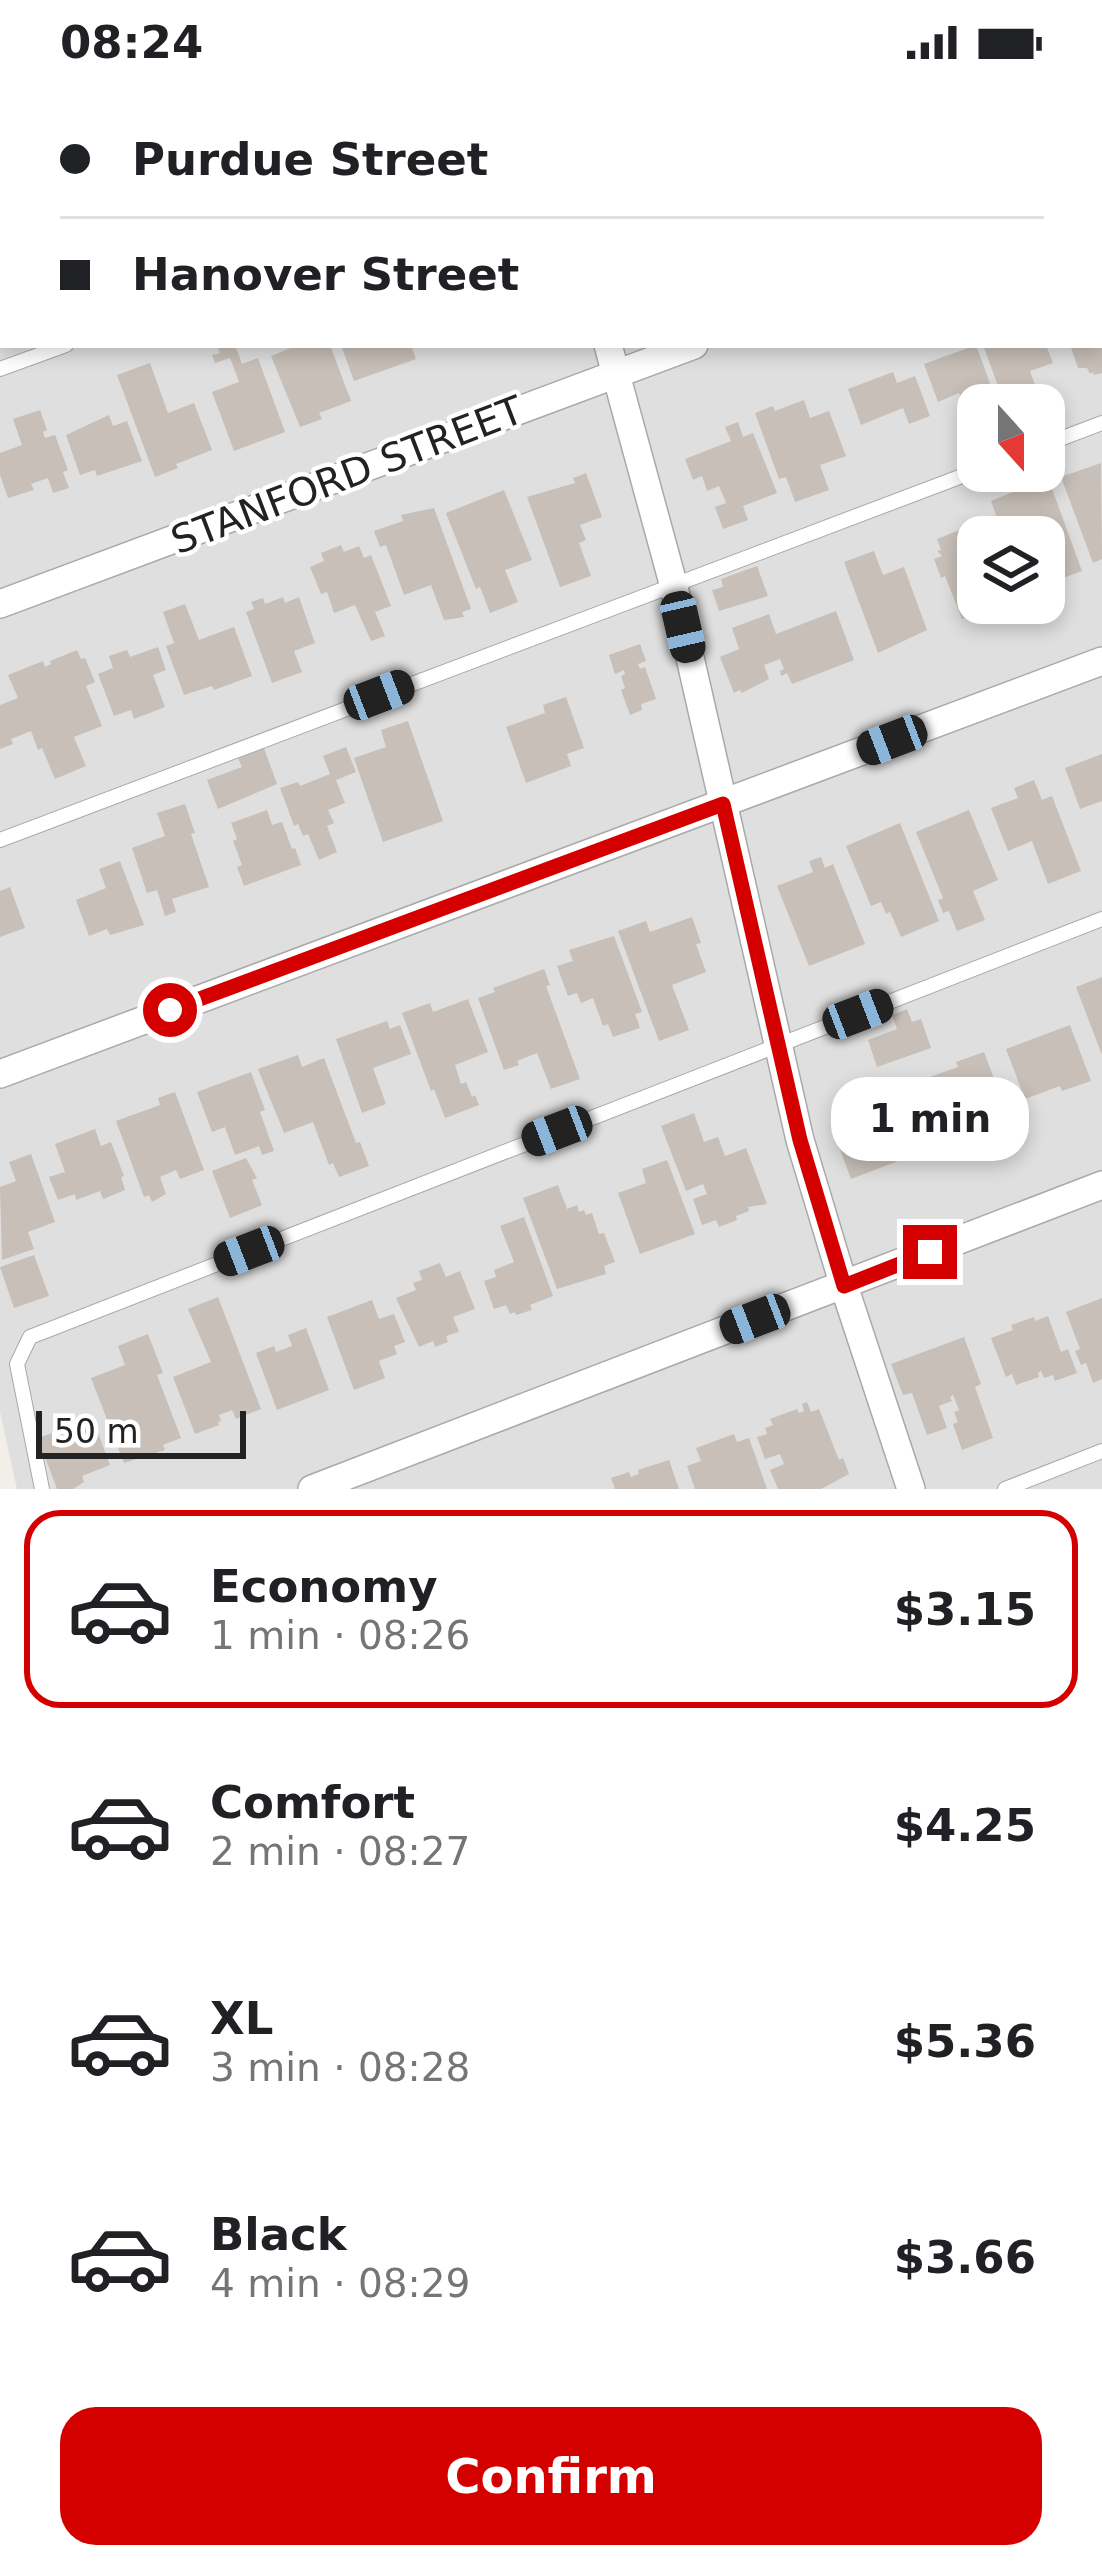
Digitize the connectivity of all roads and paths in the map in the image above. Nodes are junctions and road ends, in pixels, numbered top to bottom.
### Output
1 (58, 348) edge
2 (609, 348) edge
3 (686, 348) edge
4 (0, 370) edge
5 (618, 374) junction
6 (1102, 424) edge
7 (1065, 437) edge
8 (957, 478) edge
9 (674, 583) junction
10 (0, 604) edge
11 (1102, 661) edge
12 (723, 804) junction
13 (0, 840) edge
14 (1102, 919) edge
15 (776, 1046) junction
16 (0, 1074) edge
17 (1102, 1185) edge
18 (844, 1286) junction
19 (1102, 1451) edge
20 (41, 1489) edge
21 (312, 1489) edge
22 (911, 1489) edge
23 (1005, 1489) edge

1 - 4 lane
2 - 5 street
3 - 5 street, STANFORD STREET
5 - 9 street
5 - 10 street, STANFORD STREET
6 - 7 lane
8 - 9 lane
9 - 12 street
9 - 13 lane
11 - 12 street
12 - 15 street
12 - 16 street
14 - 15 lane
15 - 18 street
15 - 20 lane
17 - 18 street
18 - 21 street
18 - 22 street
19 - 23 lane

